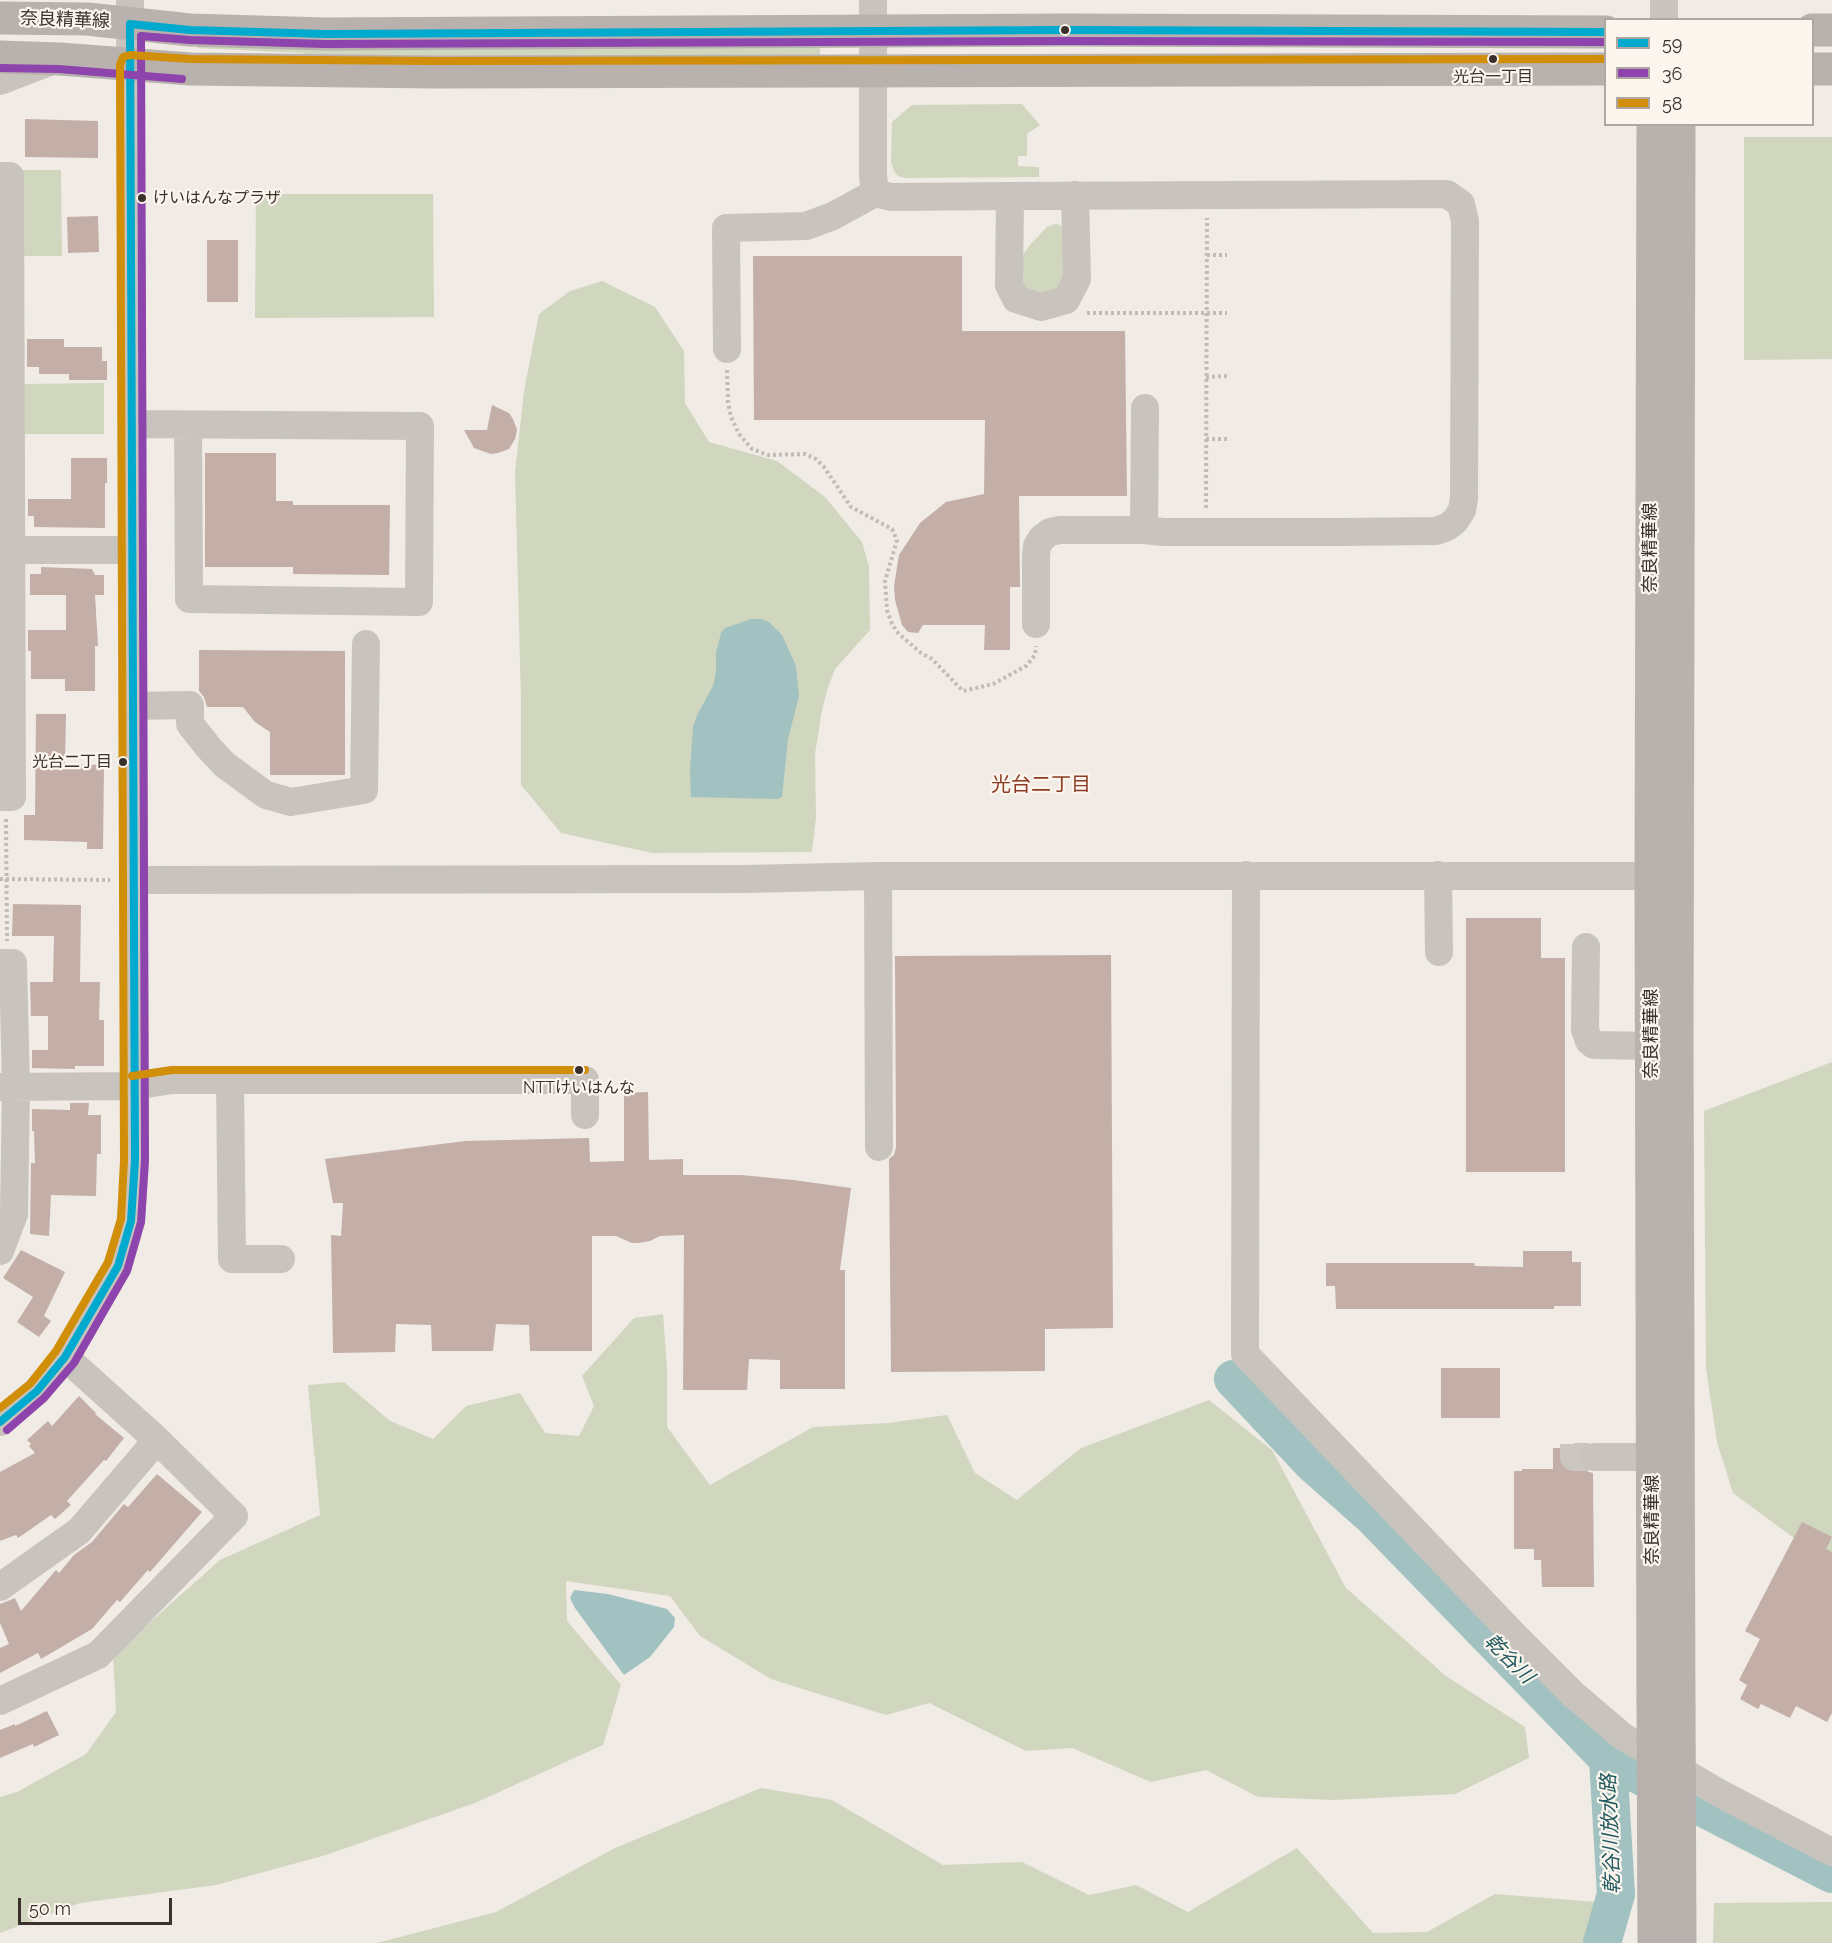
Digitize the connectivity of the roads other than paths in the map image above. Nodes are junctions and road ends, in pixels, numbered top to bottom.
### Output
1 (873, 0) edge
2 (1664, 0) edge
3 (130, 12) edge
4 (0, 18) edge
5 (1664, 18) edge
6 (1814, 30) edge
7 (1832, 30) edge
8 (873, 32) junction
9 (1604, 32) edge
10 (0, 57) edge
11 (60, 58) junction
12 (130, 65) junction
13 (1604, 69) edge
14 (1814, 69) edge
15 (1832, 69) edge
16 (872, 70) junction
17 (0, 81) edge
18 (1653, 126) edge
19 (1679, 126) edge
20 (0, 176) edge
21 (875, 193) junction
22 (1075, 195) junction
23 (1010, 196) junction
24 (5, 301) edge
25 (727, 349) road end
26 (1145, 408) dead end
27 (132, 424) junction
28 (5, 425) edge
29 (188, 425) junction
30 (1144, 530) junction
31 (6, 550) edge
32 (133, 550) junction
33 (1036, 624) road end
34 (366, 644) dead end
35 (6, 674) edge
36 (133, 706) junction
37 (3, 797) edge
38 (1246, 875) junction
39 (1438, 875) junction
40 (878, 876) junction
41 (1664, 876) junction
42 (123, 880) junction
43 (1586, 947) dead end
44 (1439, 952) dead end
45 (4, 963) edge
46 (1652, 1046) junction
47 (230, 1081) junction
48 (134, 1086) junction
49 (8, 1087) edge
50 (585, 1115) dead end
51 (879, 1147) dead end
52 (7, 1214) edge
53 (0, 1251) edge
54 (281, 1259) dead end
55 (65, 1357) junction
56 (0, 1422) edge
57 (157, 1440) junction
58 (1595, 1457) tunnel mouth
59 (1653, 1457) junction
60 (0, 1587) edge
61 (0, 1701) edge
62 (1666, 1705) junction
63 (1832, 1852) edge
64 (1654, 1943) edge
65 (1680, 1943) edge

1 - 8 street
2 - 5 street
3 - 4 main road, 奈良精華線
3 - 8 main road, 奈良精華線
3 - 12 street
6 - 7 main road
8 - 9 main road, 奈良精華線
8 - 16 street
10 - 11 main road
11 - 12 main road
11 - 17 street
12 - 16 main road
12 - 27 street
13 - 16 main road
14 - 15 main road
16 - 21 street
18 - 41 main road, 奈良精華線
19 - 41 main road, 奈良精華線
20 - 24 street
21 - 23 street
21 - 25 street
22 - 23 street
22 - 23 street
22 - 30 street
24 - 28 street
26 - 30 street
27 - 29 street
27 - 32 street
28 - 31 street
29 - 29 street
30 - 33 street
31 - 32 street
31 - 35 street
32 - 36 street
34 - 36 street
35 - 37 street
36 - 42 street
38 - 39 street
38 - 40 street
38 - 63 street
39 - 41 street
39 - 44 street
40 - 42 street
40 - 51 street
41 - 46 main road, 奈良精華線
41 - 62 main road, 奈良精華線
42 - 48 street
43 - 46 street
45 - 49 street
46 - 59 main road, 奈良精華線
47 - 48 street
47 - 50 street
47 - 54 street
48 - 49 street
48 - 55 street
49 - 52 street
52 - 53 street
55 - 56 street
55 - 57 street
57 - 60 street
57 - 61 street
58 - 59 street
59 - 62 main road, 奈良精華線
62 - 64 main road, 奈良精華線, bridge
62 - 65 main road, 奈良精華線, bridge

